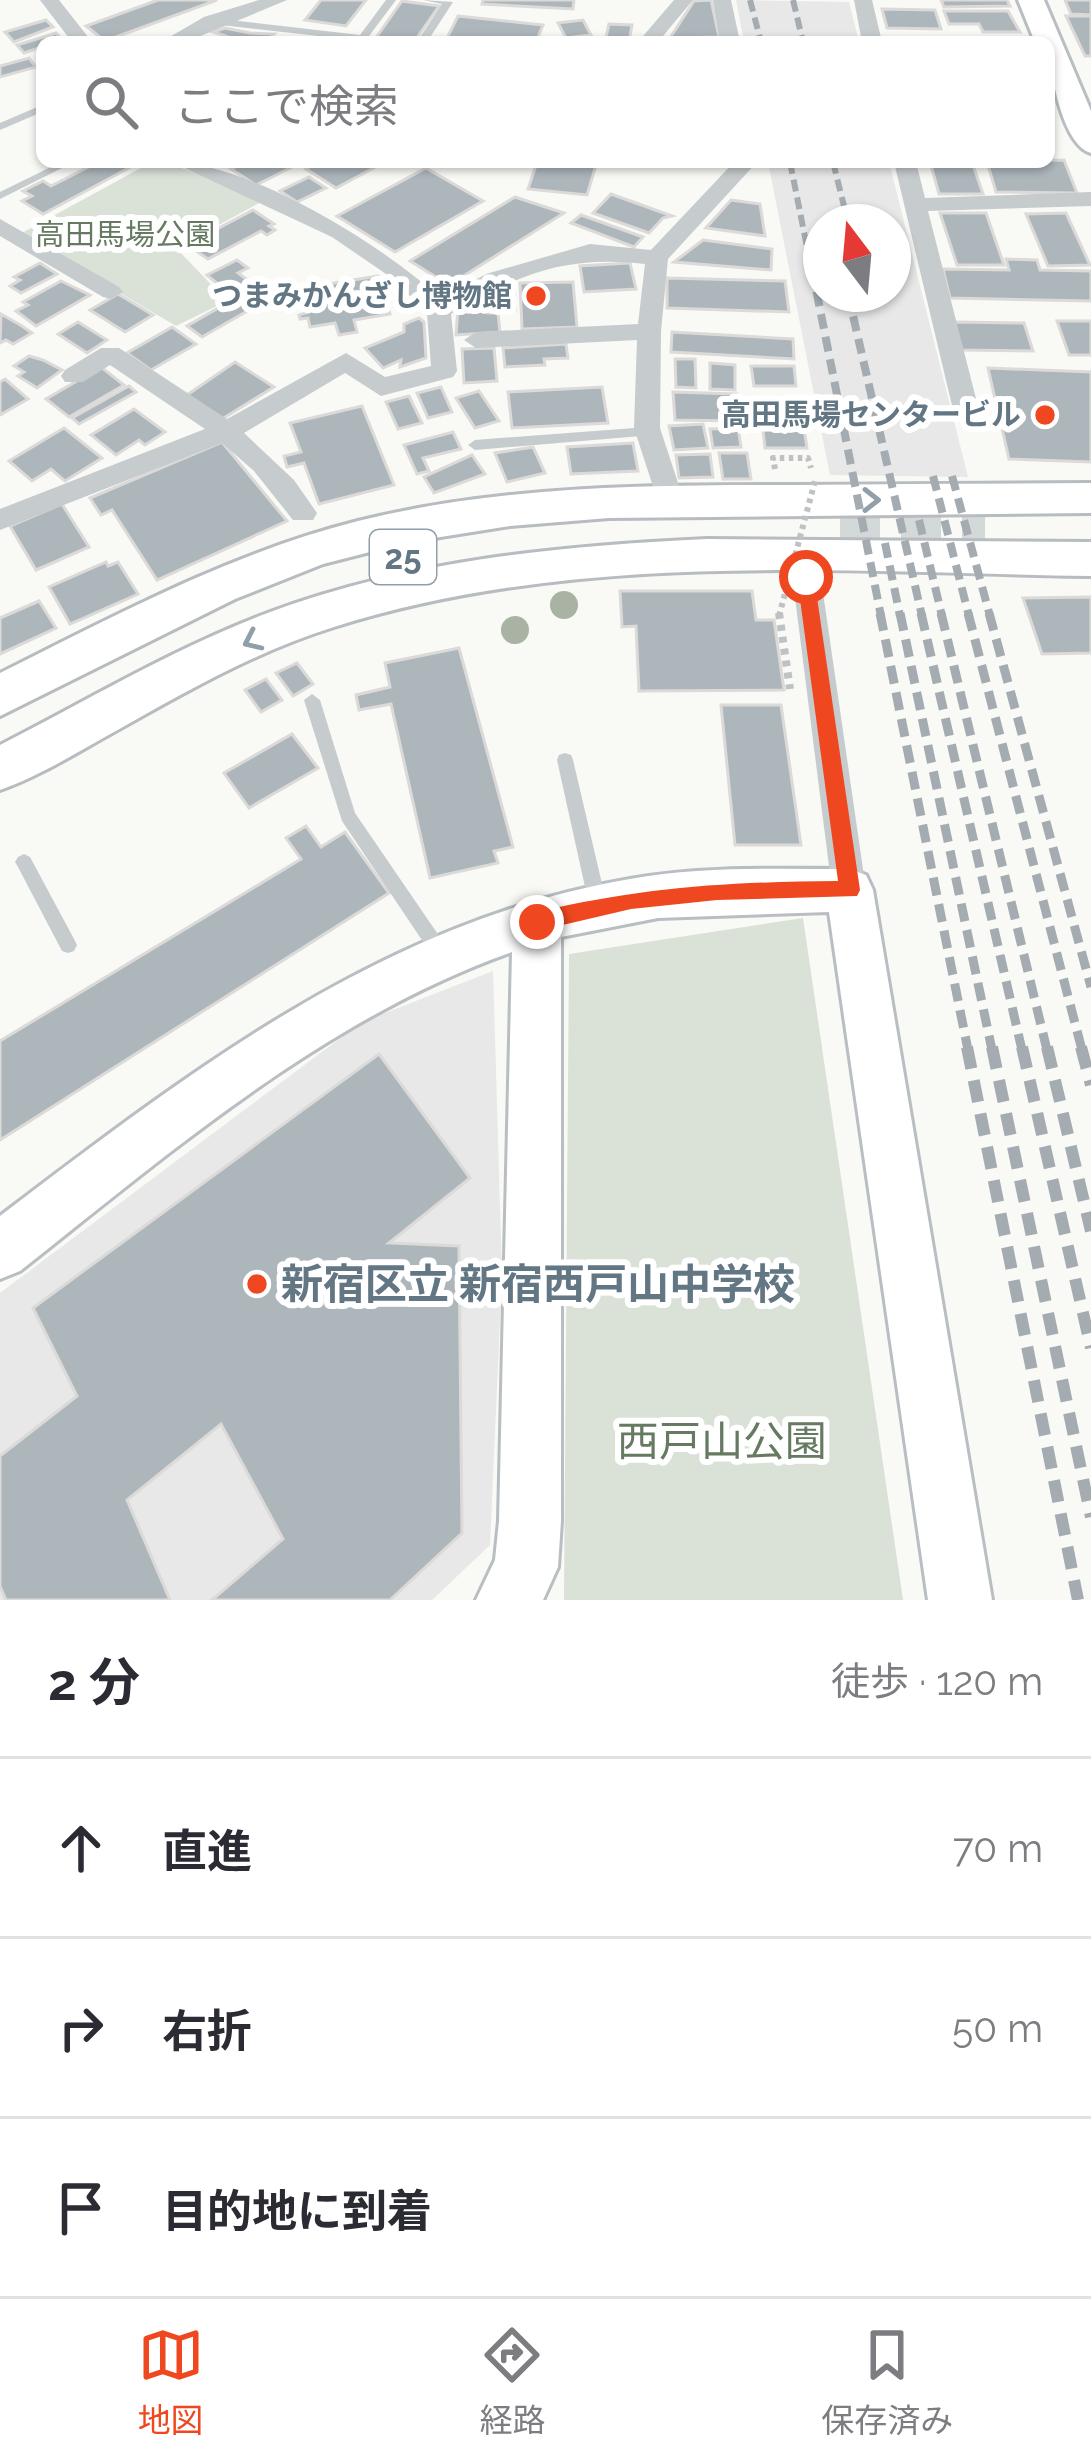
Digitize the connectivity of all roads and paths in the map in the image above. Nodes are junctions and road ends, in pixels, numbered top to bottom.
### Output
1 (50, 0) edge
2 (278, 0) edge
3 (392, 0) edge
4 (428, 0) edge
5 (684, 0) edge
6 (722, 0) edge
7 (863, 0) edge
8 (1031, 0) edge
9 (211, 21) junction
10 (77, 36) edge
11 (182, 36) edge
12 (346, 36) edge
13 (365, 36) edge
14 (426, 36) edge
15 (653, 36) edge
16 (729, 36) edge
17 (871, 36) edge
18 (1045, 36) edge
19 (1055, 61) edge
20 (36, 111) edge
21 (0, 127) edge
22 (1091, 144) edge
23 (57, 168) edge
24 (196, 168) edge
25 (740, 168) edge
26 (907, 168) edge
27 (0, 196) edge
28 (1091, 199) edge
29 (918, 205) junction
30 (0, 226) edge
31 (657, 258) junction
32 (111, 292) dead end
33 (440, 310) junction
34 (649, 332) junction
35 (476, 340) dead end
36 (74, 376) dead end
37 (968, 418) dead end
38 (227, 431) junction
39 (648, 432) junction
40 (475, 445) dead end
41 (814, 481) dead end
42 (1091, 498) edge
43 (670, 501) junction
44 (303, 513) dead end
45 (0, 520) edge
46 (1091, 528) edge
47 (840, 529) tunnel mouth
48 (985, 529) tunnel mouth
49 (804, 558) junction
50 (1091, 559) edge
51 (790, 689) dead end
52 (0, 696) edge
53 (312, 700) dead end
54 (0, 730) edge
55 (565, 760) dead end
56 (0, 770) edge
57 (24, 862) dead end
58 (849, 890) junction
59 (599, 906) junction
60 (537, 922) junction
61 (68, 945) dead end
62 (442, 955) junction
63 (0, 1251) edge
64 (508, 1600) edge
65 (960, 1600) edge

1 - 10 street
2 - 9 street
3 - 13 lane
4 - 14 lane
5 - 15 street
6 - 16 street
7 - 17 street
8 - 18 street
9 - 11 street
9 - 12 lane
19 - 22 street
20 - 21 lane
23 - 27 lane
24 - 33 street
25 - 31 street
26 - 29 street
28 - 29 street
29 - 37 street
30 - 32 street
31 - 33 street
31 - 34 street
33 - 38 street
34 - 35 street
34 - 39 street
36 - 38 street
38 - 44 street
38 - 45 street
39 - 40 lane
39 - 43 street
41 - 51 path, bridge
43 -> 42 main road, 25
43 - 52 main road, 25
46 - 48 main road
47 - 54 main road, 25
49 - 50 main road, 25
49 -> 56 main road, 25
49 - 58 street
53 - 62 lane
55 - 59 lane
57 - 61 lane
58 - 59 street
58 - 65 street
59 - 60 street
60 - 62 street
60 - 64 street
62 - 63 street

